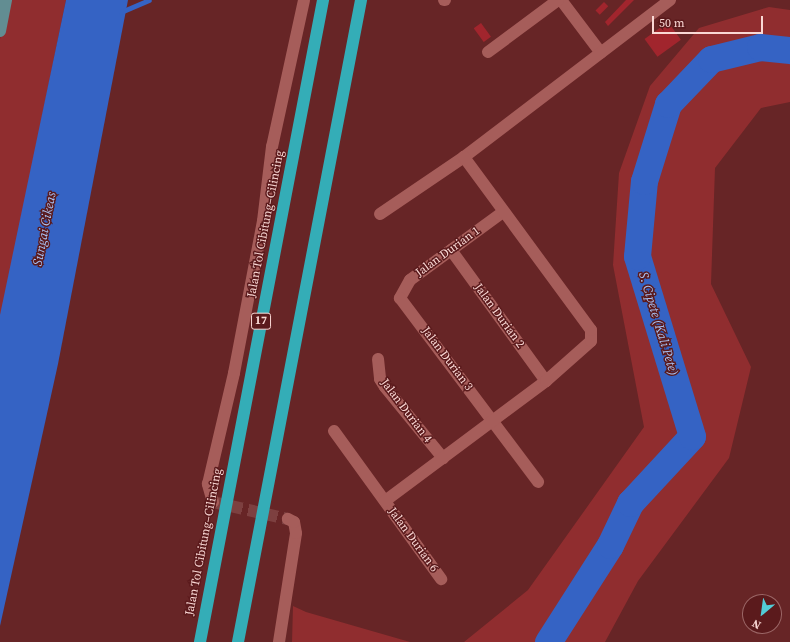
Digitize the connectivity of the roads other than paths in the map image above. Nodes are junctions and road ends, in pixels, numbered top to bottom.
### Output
1 (6, 0) edge
2 (304, 0) edge
3 (324, 0) edge
4 (361, 0) edge
5 (558, 0) edge
6 (561, 0) edge
7 (670, 0) edge
8 (0, 31) edge
9 (488, 52) dead end
10 (601, 53) junction
11 (464, 157) junction
12 (503, 212) junction
13 (380, 214) dead end
14 (452, 250) junction
15 (400, 298) joint
16 (378, 359) dead end
17 (546, 381) junction
18 (494, 420) junction
19 (334, 431) dead end
20 (443, 458) junction
21 (538, 482) dead end
22 (385, 501) junction
23 (213, 502) dead end
24 (288, 519) dead end
25 (441, 579) dead end
26 (200, 642) edge
27 (238, 642) edge
28 (279, 642) edge

1 - 8 main road
2 - 23 street
3 - 26 highway, Jalan Tol Cibitung–Cilincing / 17
4 - 27 highway
5 - 9 street
6 - 10 street
7 - 10 street
10 - 11 street
11 - 12 street
11 - 13 street
12 - 14 street, Jalan Durian 1
12 - 17 street
14 - 15 street, Jalan Durian 1
14 - 17 street, Jalan Durian 2
15 - 18 street, Jalan Durian 3
16 - 20 street, Jalan Durian 4
17 - 18 street
18 - 20 street
18 - 21 street, Jalan Durian 3
19 - 22 street, Jalan Durian 6
20 - 22 street
22 - 25 street, Jalan Durian 6
24 - 28 street

